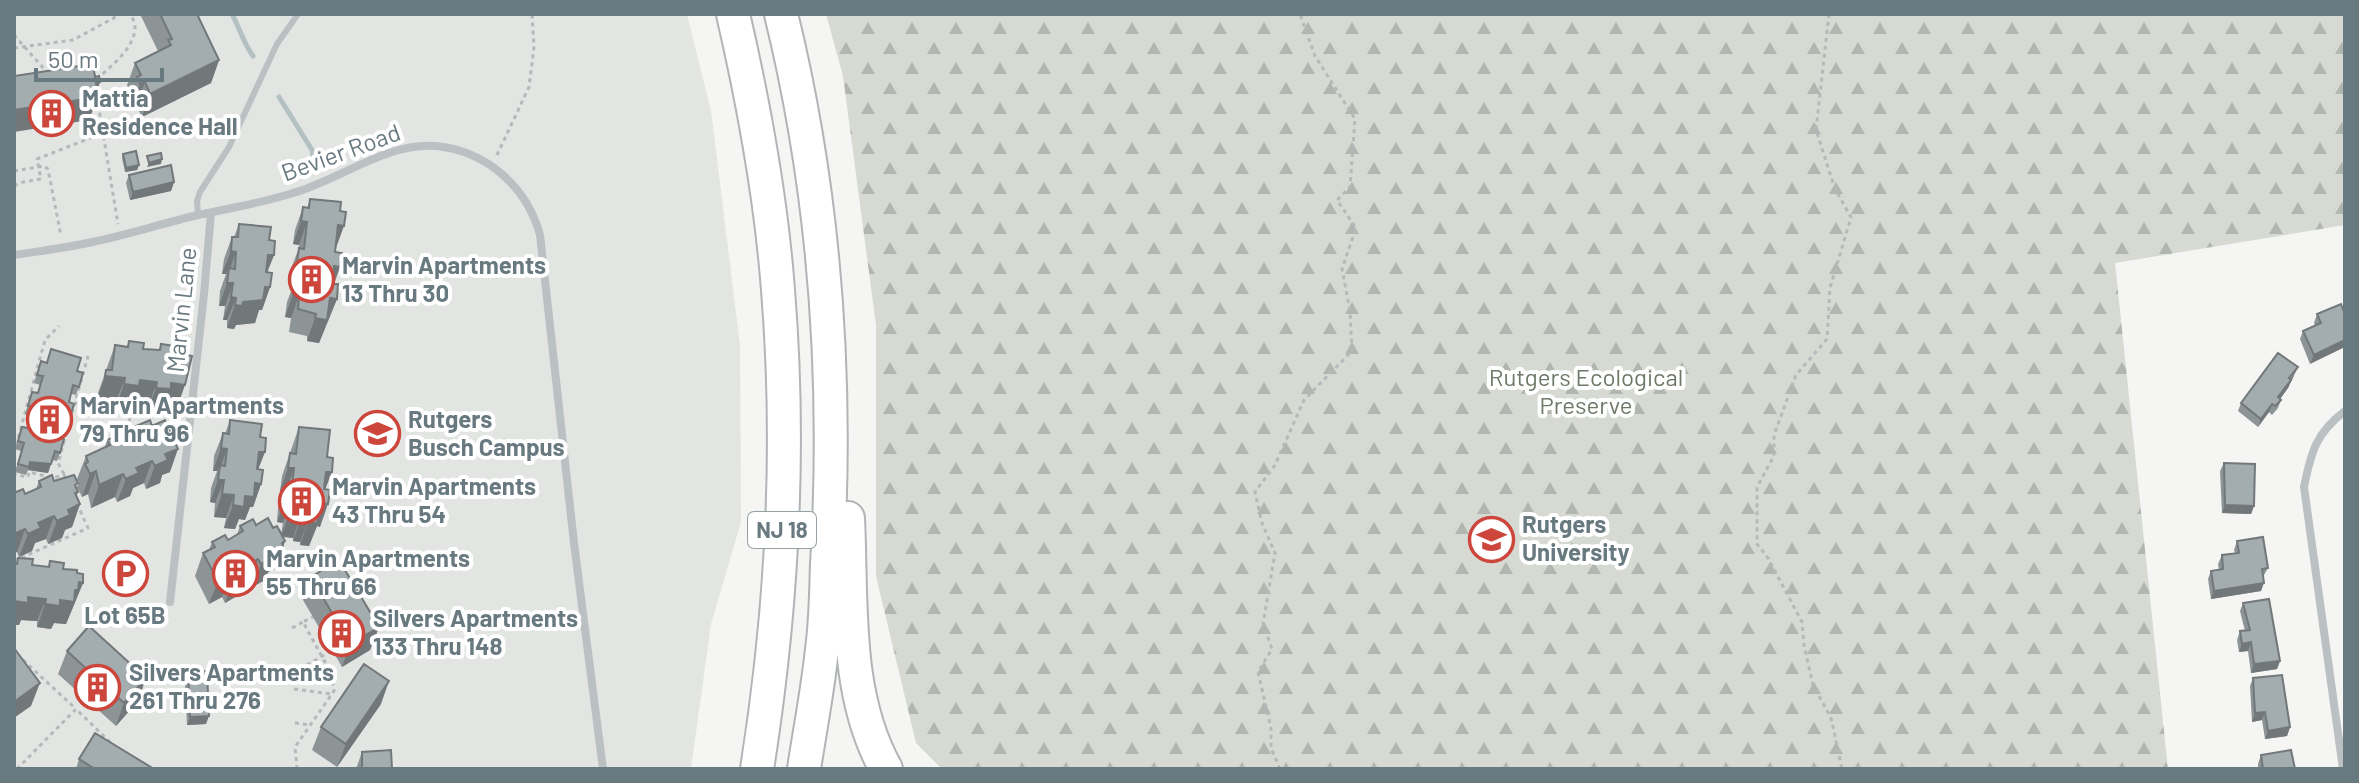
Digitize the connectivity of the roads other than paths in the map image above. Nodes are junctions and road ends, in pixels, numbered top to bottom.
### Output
1 (298, 14) edge
2 (733, 14) edge
3 (781, 14) edge
4 (211, 213) junction
5 (198, 215) junction
6 (14, 255) edge
7 (2345, 411) edge
8 (833, 471) junction
9 (170, 602) dead end
10 (603, 769) edge
11 (757, 769) edge
12 (804, 769) edge
13 (886, 769) edge
14 (2343, 769) edge

1 - 5 lane
2 - 11 highway, NJ 18
3 - 8 highway, NJ 18
4 - 5 street, Bevier Road
4 - 9 street, Marvin Lane
4 - 10 street, Bevier Road
5 - 6 street, Bevier Road
7 - 14 street
8 - 12 highway, NJ 18
8 - 13 highway

